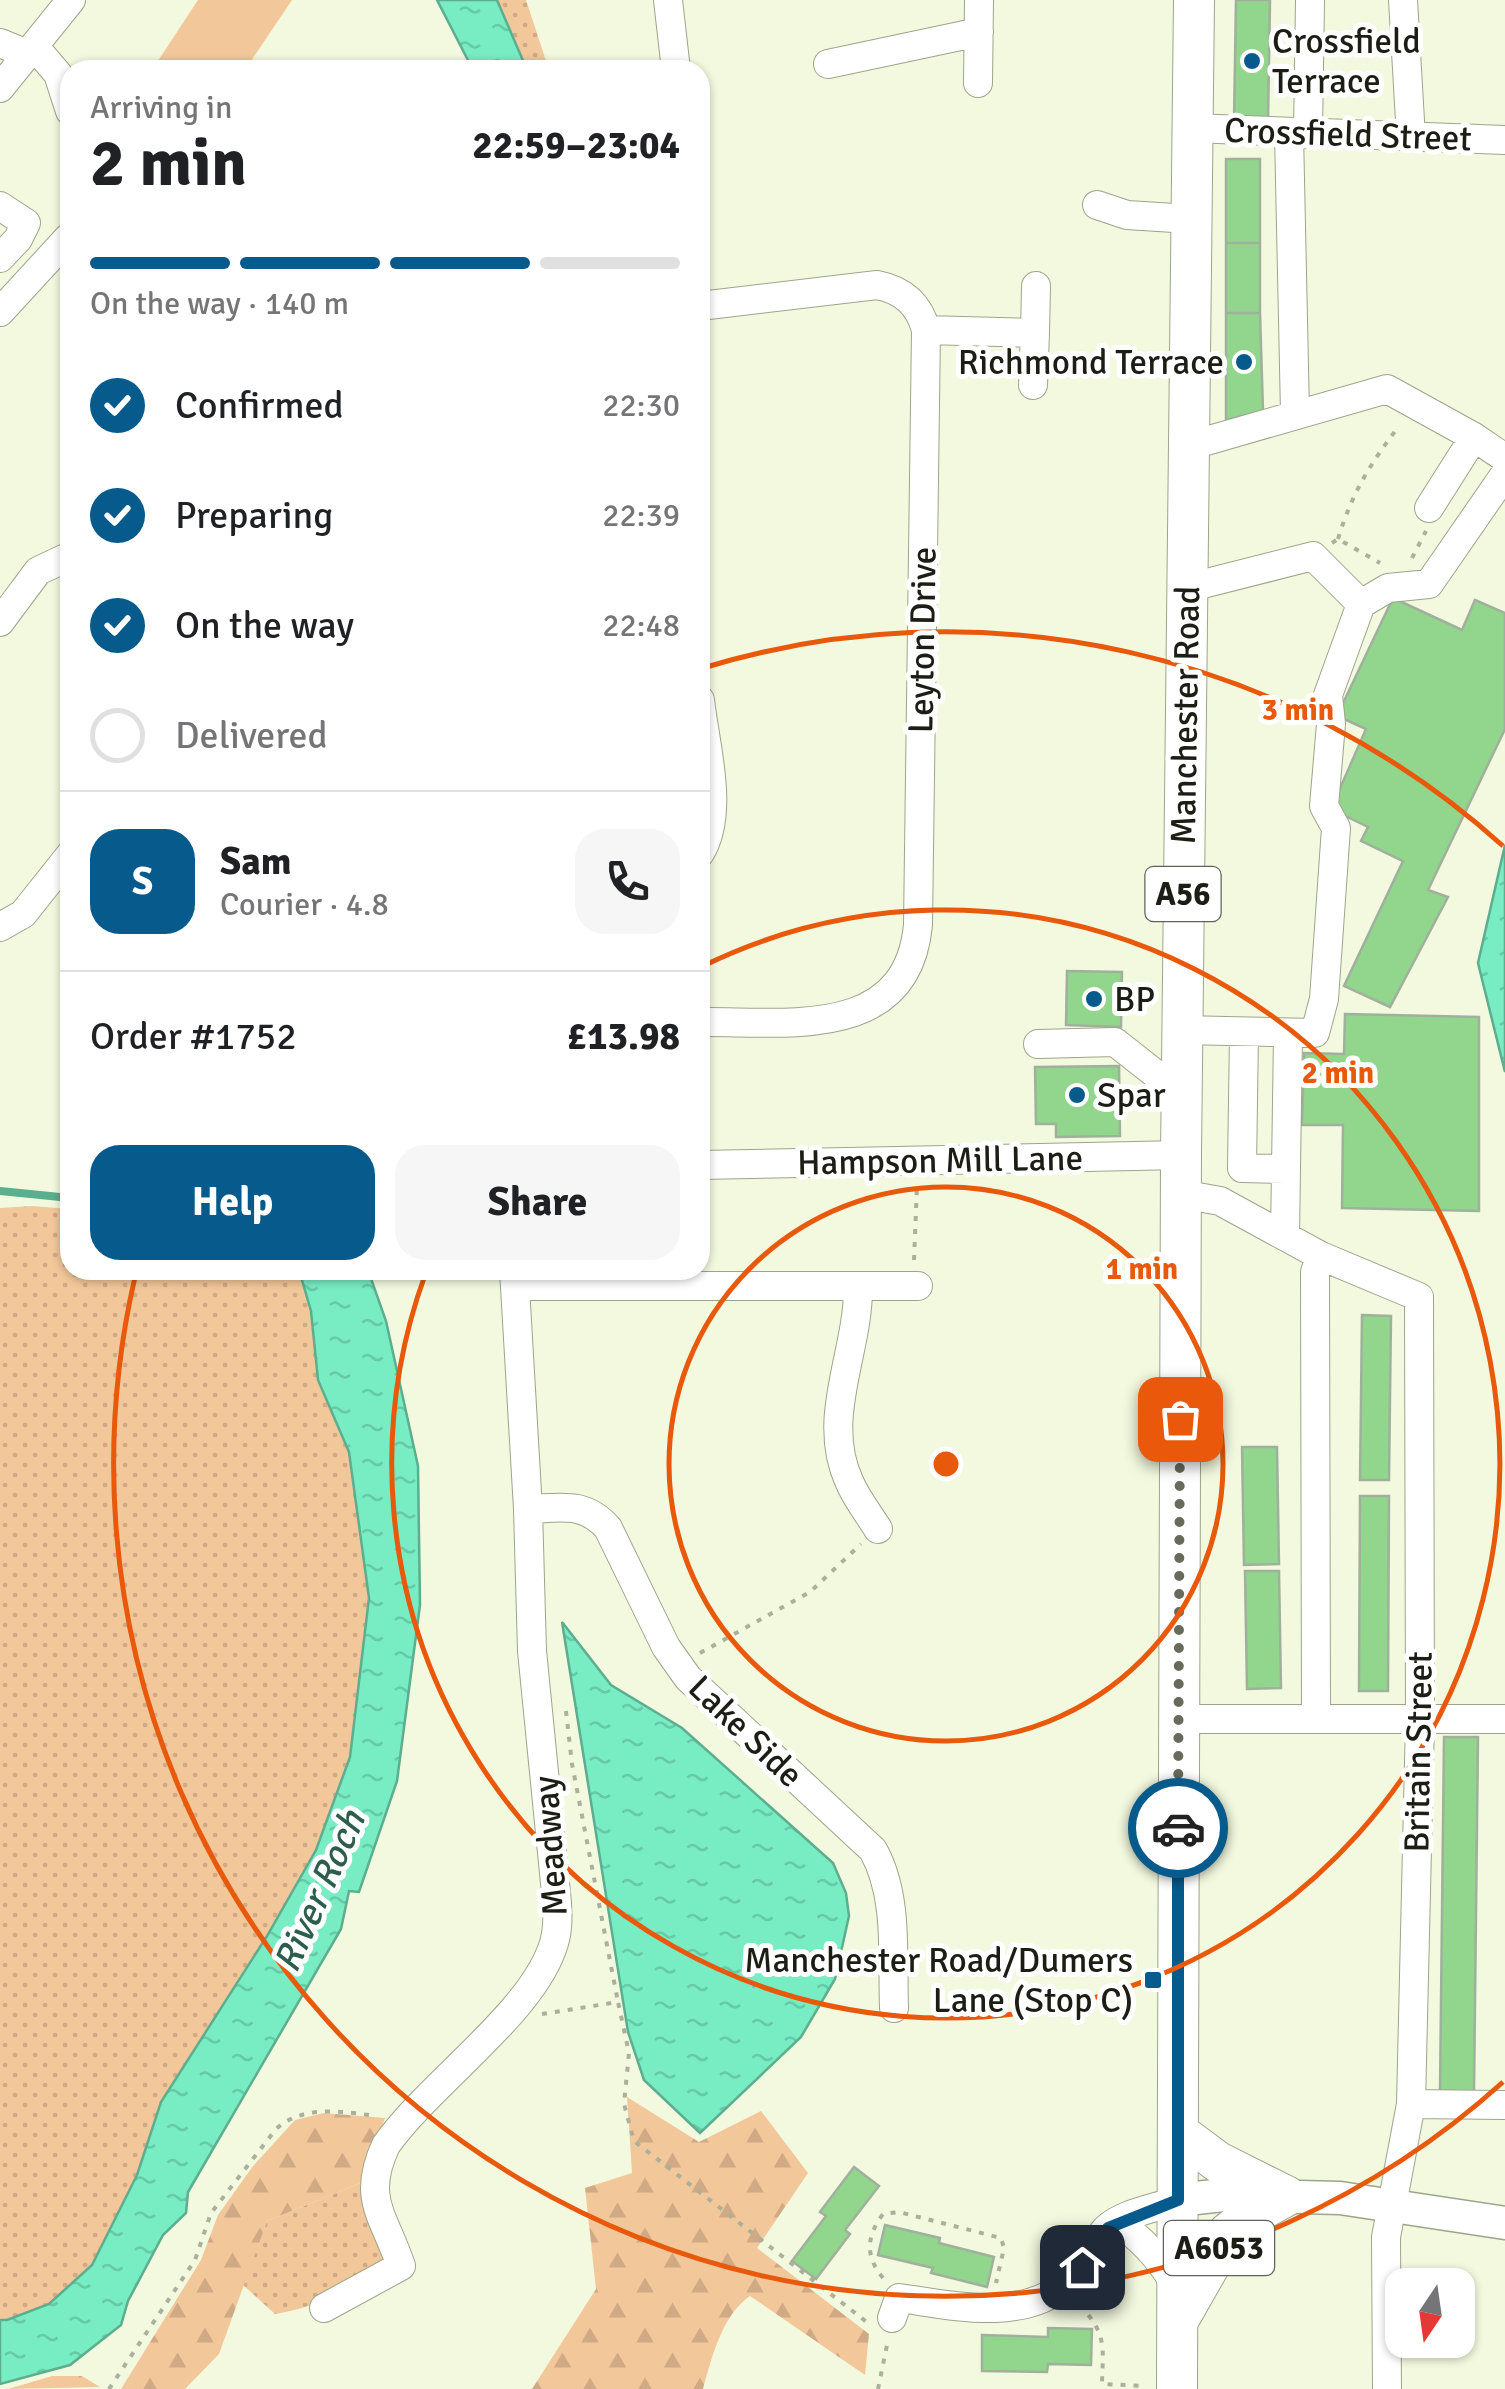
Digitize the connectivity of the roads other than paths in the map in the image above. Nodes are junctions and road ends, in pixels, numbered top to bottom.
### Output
1 (71, 0) edge
2 (668, 0) edge
3 (979, 0) edge
4 (1194, 0) edge
5 (1310, 0) edge
6 (1403, 0) edge
7 (979, 32) junction
8 (0, 43) edge
9 (30, 51) junction
10 (675, 60) edge
11 (828, 64) dead end
12 (60, 80) edge
13 (978, 83) dead end
14 (0, 88) edge
15 (1191, 128) junction
16 (1298, 134) junction
17 (1411, 138) junction
18 (1505, 140) edge
19 (1097, 205) dead end
20 (0, 206) edge
21 (1190, 219) junction
22 (60, 247) edge
23 (0, 258) edge
24 (1036, 286) dead end
25 (710, 295) edge
26 (0, 312) edge
27 (926, 330) junction
28 (1035, 332) junction
29 (1033, 385) dead end
30 (1295, 413) junction
31 (1474, 437) junction
32 (1188, 440) junction
33 (1505, 458) edge
34 (1505, 474) edge
35 (1429, 508) road end
36 (60, 561) edge
37 (1186, 588) junction
38 (1361, 604) junction
39 (0, 622) edge
40 (710, 781) edge
41 (710, 831) edge
42 (60, 868) edge
43 (0, 927) edge
44 (710, 1022) edge
45 (1182, 1030) junction
46 (1244, 1033) junction
47 (1288, 1035) junction
48 (1038, 1044) dead end
49 (1181, 1094) junction
50 (710, 1164) edge
51 (1286, 1169) junction
52 (1181, 1174) junction
53 (1286, 1236) junction
54 (1321, 1256) junction
55 (515, 1280) edge
56 (601, 1280) edge
57 (858, 1286) junction
58 (915, 1286) road end
59 (1419, 1297) joint
60 (528, 1509) junction
61 (878, 1529) road end
62 (1178, 1719) junction
63 (1316, 1719) junction
64 (1420, 1720) junction
65 (1505, 1720) edge
66 (894, 2008) dead end
67 (1412, 2104) junction
68 (1505, 2105) edge
69 (1178, 2133) junction
70 (1286, 2196) junction
71 (1178, 2200) junction
72 (1393, 2204) junction
73 (1116, 2222) junction
74 (1505, 2223) edge
75 (1177, 2306) junction
76 (324, 2308) dead end
77 (888, 2314) road end
78 (1177, 2388) edge
79 (1387, 2389) edge

1 - 9 street
2 - 10 street
3 - 7 street
4 - 15 highway, Manchester Road / A56
5 - 16 street
6 - 17 street
7 - 11 street
7 - 13 street
8 - 9 street
9 - 12 street
9 - 14 street
15 - 16 street, Crossfield Street
15 - 21 highway, Manchester Road / A56
16 - 17 street, Crossfield Street
16 - 30 street
17 - 18 street, Crossfield Street
19 - 21 street
20 - 23 street
21 - 32 highway, Manchester Road / A56
22 - 26 street
24 - 28 street
25 - 27 street
27 - 28 street
27 - 44 street, Leyton Drive
28 - 29 street
30 - 31 street
30 - 32 street
31 - 33 street
31 - 35 street
32 - 37 highway, Manchester Road / A56
34 - 38 street
36 - 39 street
37 - 38 street
37 - 45 highway, Manchester Road / A56
38 - 47 street
40 - 41 street
42 - 43 street
45 - 46 street
45 - 49 highway, Manchester Road / A56
46 - 47 street
46 - 51 street
47 - 51 street
48 - 49 street
49 - 52 highway, Manchester Road / A56
50 - 52 street, Hampson Mill Lane
51 - 53 street
52 - 53 street, Hampson Mill Lane
52 - 62 highway, Manchester Road / A56
53 - 54 street, Hampson Mill Lane
54 - 59 street, Hampson Mill Lane
54 - 63 street
55 - 60 street, Meadway
56 - 57 street
57 - 58 street
57 - 61 street
59 - 64 street, Britain Street
60 - 66 street, Lake Side
60 - 76 street, Meadway
62 - 63 street
62 - 69 highway, Manchester Road / A56
63 - 64 street
64 - 65 street
64 - 67 street, Britain Street
67 - 68 street
67 - 72 street, Britain Street
69 - 70 highway
69 - 71 highway, Manchester Road / A56
70 - 71 main road, A6053
70 - 72 main road, A6053
70 - 75 highway, A6053
71 - 73 street
71 - 75 highway, Manchester Road / A56
72 - 74 main road, A6053
72 - 79 street, Britain Street
73 - 75 street
73 - 77 street
75 - 78 highway, Manchester Road / A56

